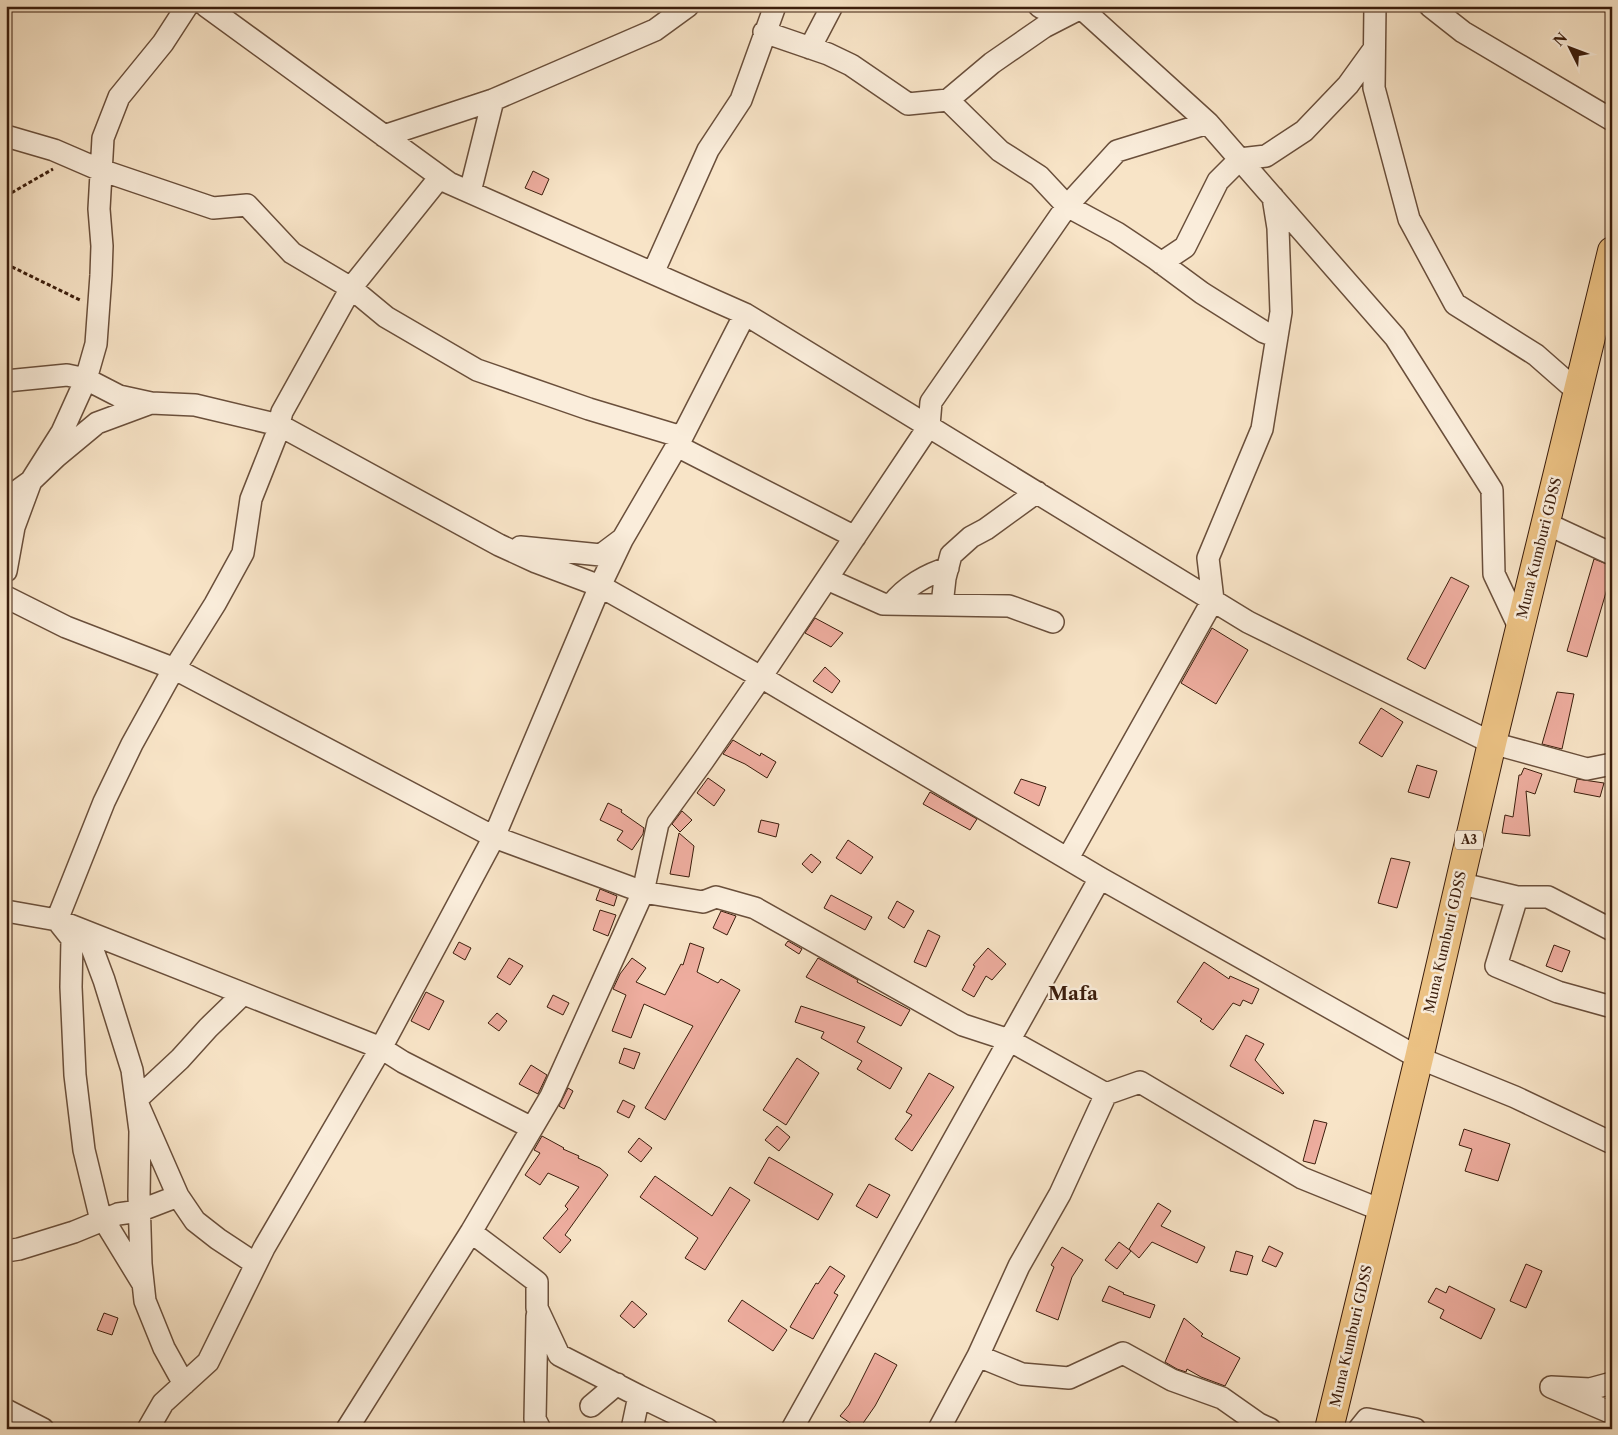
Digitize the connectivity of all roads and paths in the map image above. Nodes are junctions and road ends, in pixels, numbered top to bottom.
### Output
1 (187, 6) edge
2 (206, 6) edge
3 (688, 6) edge
4 (775, 6) edge
5 (832, 6) edge
6 (1039, 6) edge
7 (1375, 6) edge
8 (1430, 6) edge
9 (1080, 7) edge
10 (764, 32) junction
11 (810, 48) junction
12 (1374, 49) junction
13 (493, 100) junction
14 (948, 100) junction
15 (1612, 120) edge
16 (1208, 123) junction
17 (6, 136) edge
18 (384, 136) junction
19 (1240, 159) junction
20 (101, 169) junction
21 (440, 177) junction
22 (470, 192) junction
23 (1273, 197) junction
24 (1067, 206) junction
25 (1612, 251) edge
26 (1161, 263) junction
27 (6, 264) edge
28 (653, 273) junction
29 (351, 288) junction
30 (1607, 297) edge
31 (98, 309) junction
32 (745, 314) junction
33 (1277, 337) junction
34 (86, 379) junction
35 (6, 381) edge
36 (1577, 391) junction
37 (151, 403) junction
38 (279, 424) junction
39 (929, 426) junction
40 (679, 441) junction
41 (31, 481) junction
42 (1037, 492) junction
43 (6, 499) edge
44 (1545, 523) junction
45 (855, 537) junction
46 (622, 540) junction
47 (500, 545) junction
48 (1612, 554) edge
49 (948, 568) junction
50 (6, 571) edge
51 (827, 579) junction
52 (600, 586) junction
53 (7, 592) edge
54 (1213, 600) junction
55 (892, 604) junction
56 (942, 605) junction
57 (1053, 622) dead end
58 (1520, 629) junction
59 (176, 668) junction
60 (761, 677) junction
61 (1492, 743) junction
62 (1612, 764) edge
63 (494, 837) junction
64 (1068, 858) junction
65 (1100, 878) junction
66 (1458, 884) junction
67 (643, 892) junction
68 (1518, 898) junction
69 (6, 910) edge
70 (57, 920) junction
71 (1612, 930) edge
72 (86, 932) junction
73 (243, 994) junction
74 (1612, 1007) edge
75 (1009, 1040) junction
76 (381, 1048) junction
77 (1419, 1058) junction
78 (1106, 1094) junction
79 (136, 1100) junction
80 (532, 1128) junction
81 (1612, 1143) edge
82 (178, 1196) junction
83 (1381, 1210) junction
84 (139, 1211) junction
85 (103, 1219) junction
86 (471, 1232) junction
87 (6, 1251) edge
88 (256, 1264) junction
89 (143, 1284) junction
90 (537, 1308) junction
91 (978, 1356) junction
92 (1612, 1382) edge
93 (184, 1384) junction
94 (617, 1384) junction
95 (639, 1396) junction
96 (591, 1406) dead end
97 (6, 1410) edge
98 (1612, 1413) edge
99 (39, 1428) edge
100 (148, 1429) edge
101 (347, 1429) edge
102 (540, 1429) edge
103 (632, 1429) edge
104 (707, 1429) edge
105 (792, 1429) edge
106 (939, 1429) edge
107 (1270, 1429) edge
108 (1329, 1429) edge
109 (1360, 1429) edge
110 (1415, 1429) edge

1 - 20 street
2 - 18 street
3 - 13 street
4 - 10 street
5 - 11 street
6 - 9 street
7 - 12 street
8 - 15 street
9 - 14 street
9 - 16 street
10 - 11 street
10 - 28 street
11 - 14 street
12 - 19 street
12 - 36 street
13 - 18 street
13 - 22 street
14 - 24 street
16 - 19 street
16 - 24 street
17 - 20 street
18 - 21 street
19 - 23 street
19 - 26 street
20 - 29 street
20 - 31 street
21 - 22 street
21 - 29 street
22 - 28 street
23 - 33 street
23 - 58 street
24 - 26 street
24 - 39 street
25 - 30 highway, Muna Kumburi GDSS / A3
26 - 33 street
27 - 31 path
28 - 32 street
29 - 38 street
29 - 40 street
30 - 36 highway, Muna Kumburi GDSS / A3
31 - 34 street
32 - 39 street
32 - 40 street
33 - 54 street
34 - 35 street
34 - 37 street
34 - 41 street
36 - 44 highway, Muna Kumburi GDSS / A3
37 - 38 street
37 - 41 street
38 - 47 street
38 - 59 street
39 - 42 street
39 - 45 street
40 - 45 street
40 - 46 street
41 - 43 street
41 - 50 street
42 - 49 street
42 - 54 street
44 - 48 street
44 - 58 highway, Muna Kumburi GDSS / A3
45 - 51 street
46 - 47 street
46 - 52 street
47 - 52 street
49 - 55 street
49 - 56 street
51 - 55 street
51 - 60 street
52 - 60 street
52 - 63 street
53 - 59 street
54 - 61 street
54 - 64 street
55 - 56 street
56 - 57 street
58 - 61 highway, Muna Kumburi GDSS / A3
59 - 63 street
59 - 70 street
60 - 64 street
60 - 67 street
61 - 62 street
61 - 66 highway, Muna Kumburi GDSS / A3
63 - 67 street
63 - 76 street
64 - 65 street
65 - 75 street
65 - 77 street
66 - 68 street
66 - 77 highway, Muna Kumburi GDSS / A3
67 - 75 street
67 - 80 street
68 - 71 street
68 - 74 street
69 - 70 street
70 - 72 street
70 - 85 street
72 - 73 street
72 - 79 street
73 - 76 street
73 - 79 street
75 - 78 street
75 - 105 street
76 - 80 street
76 - 88 street
77 - 81 street
77 - 83 highway, Muna Kumburi GDSS / A3
78 - 83 street
78 - 91 street
79 - 82 street
79 - 84 street
80 - 86 street
82 - 84 street
82 - 88 street
83 - 108 highway, Muna Kumburi GDSS / A3
84 - 85 street
84 - 89 street
85 - 87 street
85 - 89 street
86 - 90 street
86 - 101 street
88 - 93 street
89 - 93 street
90 - 94 street
90 - 102 street
91 - 106 street
91 - 107 street
92 - 98 street
93 - 100 street
94 - 95 street
94 - 96 street
95 - 103 street
95 - 104 street
97 - 99 street
109 - 110 street

